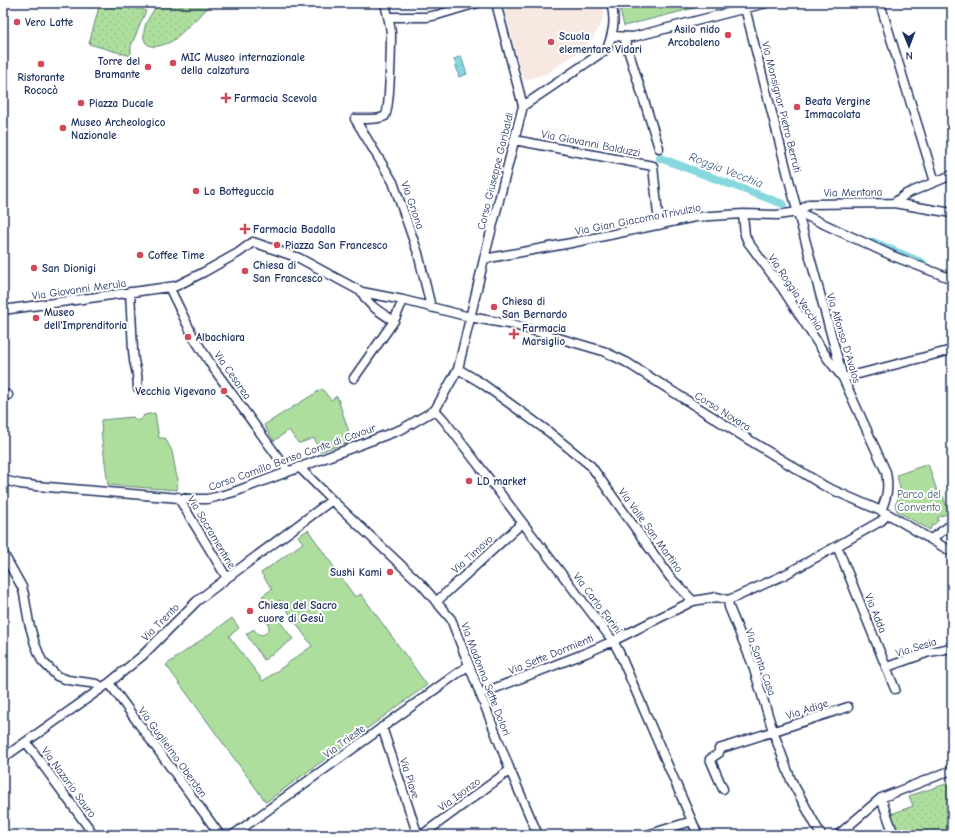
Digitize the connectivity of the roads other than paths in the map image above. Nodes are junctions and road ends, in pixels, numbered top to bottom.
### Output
1 (385, 3) edge
2 (477, 3) edge
3 (496, 3) edge
4 (611, 3) edge
5 (766, 3) edge
6 (880, 3) edge
7 (745, 8) junction
8 (388, 17) junction
9 (612, 36) junction
10 (624, 37) junction
11 (524, 106) junction
12 (514, 140) junction
13 (659, 148) dead end
14 (952, 175) edge
15 (935, 182) junction
16 (894, 203) junction
17 (798, 212) junction
18 (952, 213) edge
19 (743, 214) junction
20 (659, 225) junction
21 (484, 259) junction
22 (952, 279) edge
23 (169, 287) junction
24 (130, 292) junction
25 (362, 292) junction
26 (402, 300) junction
27 (431, 307) junction
28 (3, 310) edge
29 (470, 317) junction
30 (394, 321) junction
31 (952, 350) edge
32 (458, 369) junction
33 (354, 378) dead end
34 (843, 378) junction
35 (138, 388) dead end
36 (435, 410) junction
37 (299, 467) junction
38 (288, 471) junction
39 (3, 480) edge
40 (178, 497) junction
41 (332, 500) junction
42 (884, 513) junction
43 (522, 523) junction
44 (952, 524) edge
45 (931, 539) junction
46 (837, 546) junction
47 (952, 552) edge
48 (3, 553) edge
49 (227, 578) junction
50 (693, 600) junction
51 (728, 600) junction
52 (436, 602) junction
53 (613, 641) junction
54 (952, 648) edge
55 (469, 665) junction
56 (886, 667) junction
57 (105, 685) junction
58 (895, 688) dead end
59 (480, 694) junction
60 (848, 707) dead end
61 (382, 727) junction
62 (773, 731) junction
63 (26, 742) junction
64 (3, 758) edge
65 (510, 770) junction
66 (952, 770) edge
67 (722, 789) dead end
68 (881, 798) junction
69 (692, 821) junction
70 (94, 835) edge
71 (220, 835) edge
72 (233, 835) edge
73 (421, 835) edge
74 (538, 835) edge
75 (647, 835) edge
76 (698, 835) edge
77 (821, 835) edge
78 (838, 835) edge
79 (894, 835) edge

1 - 8 street
2 - 8 street
3 - 11 street
4 - 9 street
5 - 7 street
6 - 15 street
7 - 10 street
7 - 17 street, Via Monsignor Pietro Berruti
8 - 27 street, Via Griona
9 - 10 street
9 - 11 street, Corso Giuseppe Garibaldi
10 - 13 street
11 - 12 street, Corso Giuseppe Garibaldi
12 - 20 street, Via Giovanni Balduzzi
12 - 21 street, Corso Giuseppe Garibaldi
14 - 15 street, Via Mentana
15 - 16 street, Via Mentana
16 - 17 street, Via Mentana
16 - 18 street
17 - 19 street, Via Gian Giacomo Trivulzio
17 - 22 street
17 - 34 street, Via Alfonso D'Avalos
19 - 20 street, Via Gian Giacomo Trivulzio
19 - 34 street, Via Roggia Vecchia
20 - 21 street, Via Gian Giacomo Trivulzio
21 - 29 street, Corso Giuseppe Garibaldi
23 - 24 street, Via Giovanni Merula
23 - 25 street, Via Giovanni Merula
23 - 38 street, Via Cesarea
24 - 28 street, Via Giovanni Merula
24 - 35 street
25 - 26 street, Corso Novara
25 - 30 street
26 - 27 street, Corso Novara
26 - 30 street
27 - 29 street, Corso Novara
29 - 32 street
29 - 42 street, Corso Novara
30 - 33 street
31 - 34 street
32 - 36 street
32 - 50 street, Via Valle San Martino
34 - 42 street, Via Alfonso D'Avalos
36 - 37 street, Corso Camillo Benso Conte di Cavour
36 - 43 street, Via Carlo Farini
37 - 38 street, Corso Camillo Benso Conte di Cavour
37 - 41 street, Via Madonna Sette Dolori
38 - 40 street, Corso Camillo Benso Conte di Cavour
39 - 40 street, Corso Camillo Benso Conte di Cavour
40 - 49 street, Via Sacramentine
41 - 49 street, Via Trento
41 - 52 street, Via Madonna Sette Dolori
42 - 45 street, Corso Novara
42 - 46 street
43 - 52 street, Via Timavo
43 - 53 street, Via Carlo Farini
44 - 45 street
45 - 47 street, Corso Novara
46 - 51 street
46 - 56 street, Via Adda
48 - 57 street
49 - 57 street, Via Trento
50 - 51 street
50 - 53 street, Via Sette Dormienti
51 - 62 street, Via Santa Casa
52 - 55 street, Via Madonna Sette Dolori
53 - 59 street, Via Sette Dormienti
53 - 69 street, Via Carlo Farini
54 - 56 street, Via Sesia
55 - 59 street, Via Madonna Sette Dolori
55 - 61 street, Via Trieste
56 - 58 street, Via Adda
57 - 63 street, Via Trento
57 - 71 street, Via Guglielmo Oberdan
59 - 65 street, Via Madonna Sette Dolori
60 - 62 street, Via Adige
61 - 72 street, Via Trieste
61 - 73 street, Via Piave
62 - 67 street
62 - 77 street, Via Santa Casa
63 - 64 street, Via Trento
63 - 70 street, Via Nazario Sauro
65 - 73 street, Via Isonzo
65 - 74 street, Via Madonna Sette Dolori
66 - 68 street
68 - 78 street
68 - 79 street
69 - 75 street
69 - 76 street, Via Carlo Farini

